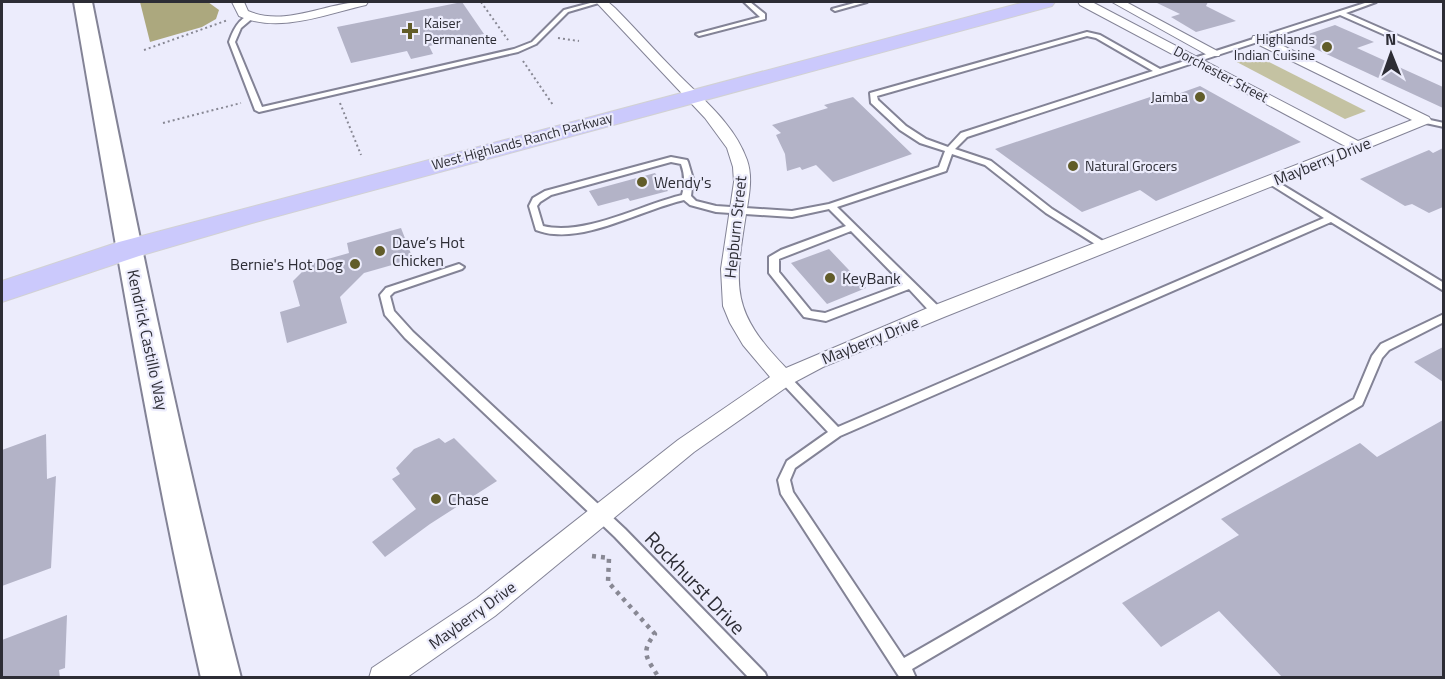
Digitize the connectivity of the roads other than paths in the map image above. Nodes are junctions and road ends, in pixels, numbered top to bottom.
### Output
1 (83, 2) edge
2 (362, 2) edge
3 (600, 2) edge
4 (747, 2) edge
5 (864, 2) edge
6 (1045, 2) edge
7 (1084, 2) edge
8 (1118, 2) edge
9 (1373, 2) edge
10 (337, 7) junction
11 (243, 8) edge
12 (835, 9) dead end
13 (1339, 12) junction
14 (696, 32) dead end
15 (1258, 39) junction
16 (1214, 53) junction
17 (1443, 58) edge
18 (1194, 60) junction
19 (1158, 71) junction
20 (691, 96) junction
21 (1434, 123) edge
22 (1358, 147) junction
23 (949, 151) junction
24 (1271, 181) junction
25 (686, 197) junction
26 (831, 206) junction
27 (738, 211) junction
28 (1330, 219) junction
29 (851, 228) junction
30 (1106, 247) junction
31 (129, 249) junction
32 (459, 267) dead end
33 (908, 286) junction
34 (1443, 288) edge
35 (2, 292) edge
36 (938, 312) junction
37 (1443, 317) edge
38 (784, 378) junction
39 (836, 433) junction
40 (601, 516) junction
41 (905, 672) edge
42 (221, 678) edge
43 (382, 678) edge
44 (760, 678) edge

1 - 31 main road, Kendrick Castillo Way
2 - 10 street
3 - 11 lane
3 - 20 street, Hepburn Street
4 - 14 lane
5 - 12 lane
6 - 20 main road, West Highlands Ranch Parkway
7 - 18 street, Dorchester Street
8 - 16 street, Dorchester Street
9 - 13 lane
10 - 11 street
10 - 11 street
13 - 15 lane
13 - 17 lane
15 - 16 lane
15 - 21 street
16 - 18 lane
18 - 19 lane
18 - 22 street, Dorchester Street
19 - 23 lane
19 - 23 lane
20 - 27 street, Hepburn Street
20 - 31 main road, West Highlands Ranch Parkway
21 - 22 street, Mayberry Drive
22 - 24 street, Mayberry Drive
23 - 26 lane
23 - 30 lane
24 - 28 lane
24 - 30 street, Mayberry Drive
25 - 25 lane
25 - 27 lane
26 - 27 lane
26 - 29 lane
27 - 38 street, Hepburn Street
28 - 34 lane
28 - 39 lane
29 - 33 lane
29 - 33 lane
30 - 36 street, Mayberry Drive
31 - 35 main road, West Highlands Ranch Parkway
31 - 42 main road, Kendrick Castillo Way
32 - 40 lane, Rockhurst Drive
33 - 36 lane
36 - 38 street, Mayberry Drive
37 - 41 lane
38 - 39 lane
38 - 40 street, Mayberry Drive
39 - 41 lane
40 - 43 street, Mayberry Drive
40 - 44 lane, Rockhurst Drive

